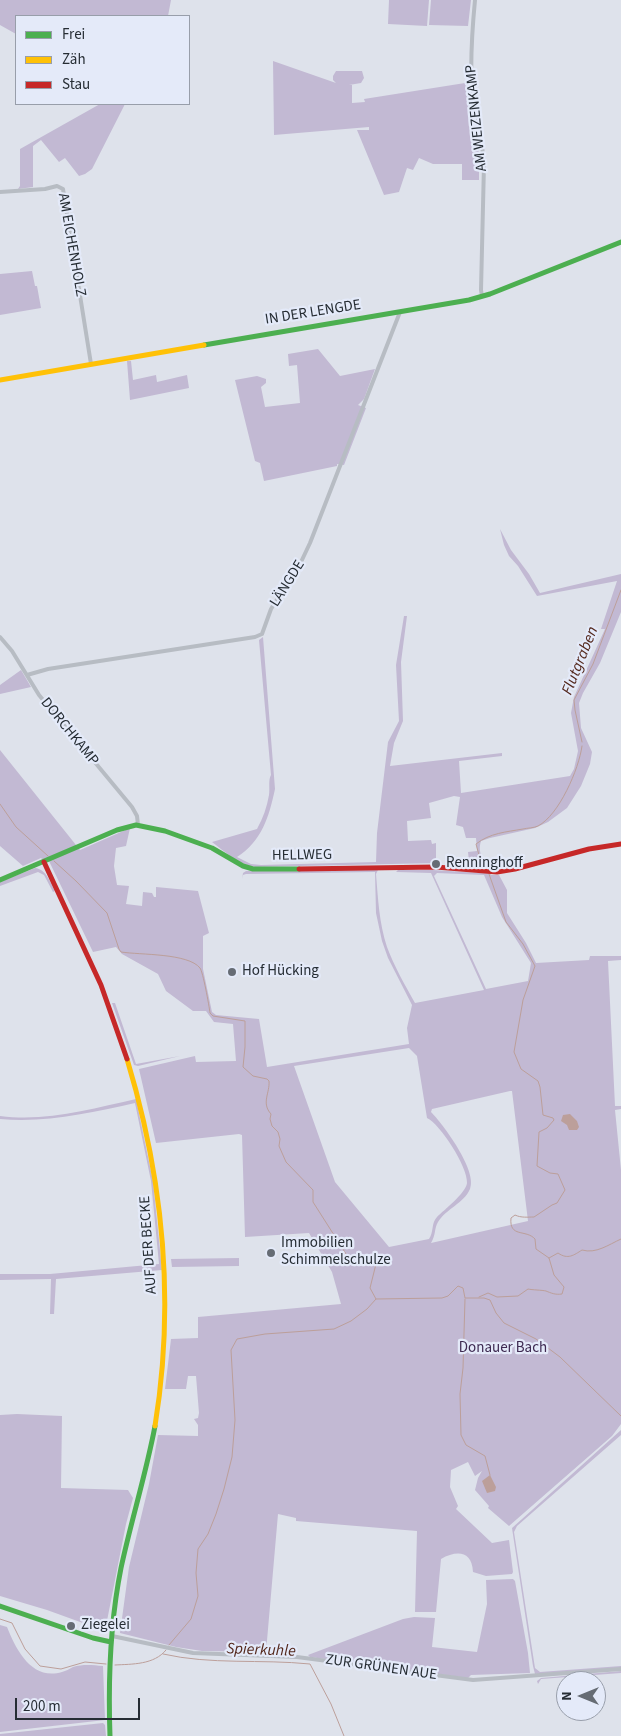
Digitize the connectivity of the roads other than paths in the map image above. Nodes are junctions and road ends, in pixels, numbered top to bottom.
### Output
1 (475, 0) edge
2 (0, 192) edge
3 (621, 242) edge
4 (482, 296) junction
5 (401, 311) junction
6 (91, 364) junction
7 (0, 380) edge
8 (0, 637) edge
9 (27, 675) junction
10 (138, 825) junction
11 (621, 844) edge
12 (44, 862) junction
13 (0, 880) edge
14 (0, 1606) edge
15 (112, 1636) junction
16 (111, 1642) junction
17 (621, 1669) edge
18 (110, 1736) edge

1 - 4 street, AM WEIZENKAMP
2 - 6 street, AM EICHENHOLZ
3 - 4 street, IN DER LENGDE
4 - 5 street, IN DER LENGDE
5 - 6 street, IN DER LENGDE
5 - 9 street, LÄNGDE
6 - 7 street, IN DER LENGDE
8 - 9 street, DORCHKAMP
9 - 10 street, DORCHKAMP
10 - 11 street, HELLWEG
10 - 12 street
12 - 13 street
12 - 15 street, AUF DER BECKE
14 - 16 street
15 - 16 street, AUF DER BECKE
15 - 17 street, ZUR GRÜNEN AUE
16 - 18 street, AUF DER BECKE

